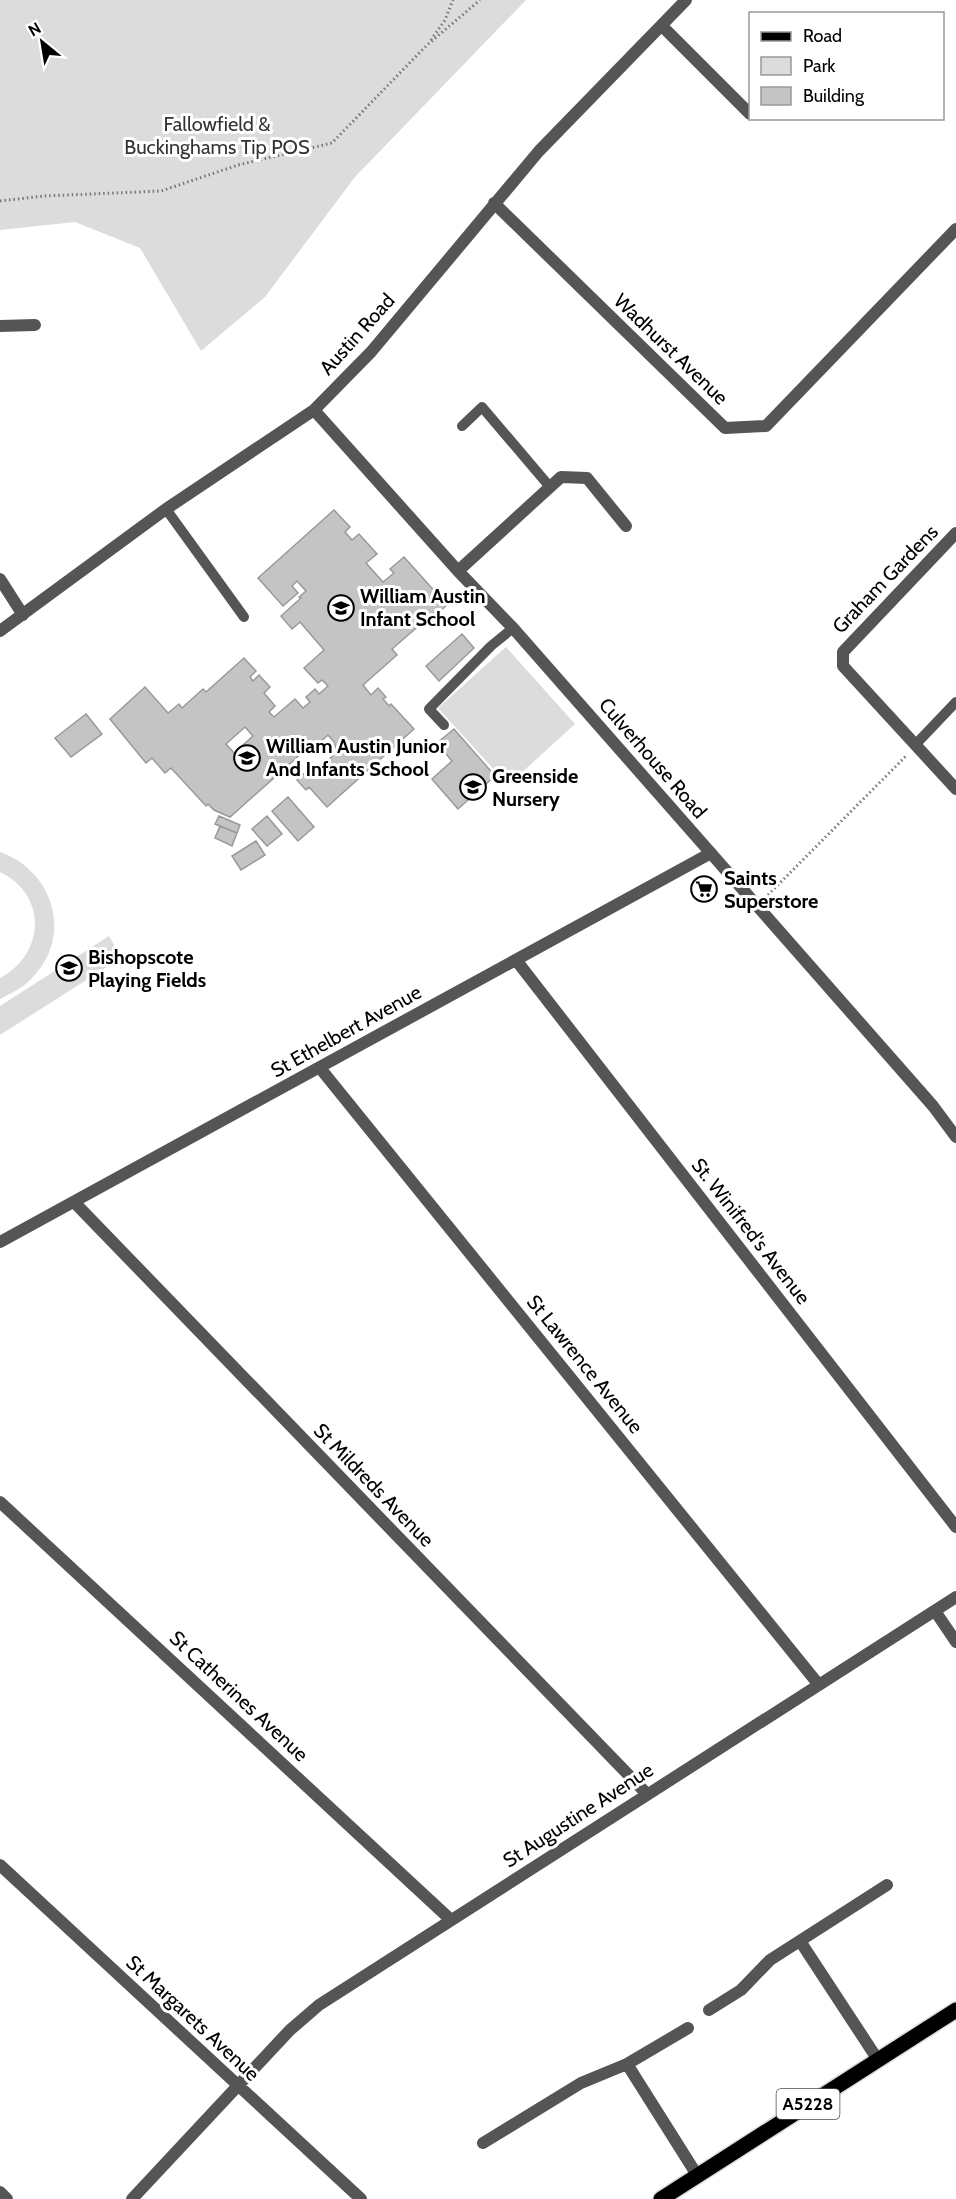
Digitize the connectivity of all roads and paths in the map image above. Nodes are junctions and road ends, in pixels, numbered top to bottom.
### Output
1 (453, 0) edge
2 (480, 0) edge
3 (686, 0) edge
4 (662, 27) junction
5 (426, 46) junction
6 (749, 113) edge
7 (0, 201) edge
8 (494, 203) junction
9 (956, 229) edge
10 (35, 325) dead end
11 (0, 326) edge
12 (314, 410) junction
13 (462, 426) dead end
14 (550, 487) junction
15 (166, 509) junction
16 (626, 526) dead end
17 (956, 533) edge
18 (458, 571) junction
19 (0, 579) edge
20 (23, 615) junction
21 (244, 617) dead end
22 (513, 628) junction
23 (0, 631) edge
24 (956, 702) edge
25 (444, 726) dead end
26 (916, 744) junction
27 (956, 789) edge
28 (711, 853) junction
29 (758, 905) junction
30 (516, 960) junction
31 (320, 1068) junction
32 (956, 1137) edge
33 (74, 1202) junction
34 (0, 1242) edge
35 (0, 1502) edge
36 (956, 1527) edge
37 (956, 1596) edge
38 (935, 1611) junction
39 (956, 1642) edge
40 (819, 1685) junction
41 (647, 1794) junction
42 (0, 1865) edge
43 (887, 1885) dead end
44 (451, 1920) junction
45 (800, 1941) junction
46 (709, 2010) dead end
47 (956, 2010) edge
48 (688, 2028) dead end
49 (878, 2060) junction
50 (627, 2064) junction
51 (237, 2086) junction
52 (483, 2144) dead end
53 (697, 2175) junction
54 (0, 2192) edge
55 (7, 2199) edge
56 (132, 2199) edge
57 (361, 2199) edge
58 (661, 2199) edge

1 - 5 path
2 - 5 path
3 - 4 street, Austin Road
4 - 6 street
4 - 8 street, Austin Road
5 - 7 path
8 - 9 street, Wadhurst Avenue
8 - 12 street, Austin Road
10 - 11 street
12 - 15 street, Austin Road
12 - 18 street, Culverhouse Road
13 - 14 lane
14 - 16 street
14 - 18 street
15 - 20 street, Austin Road
15 - 21 lane
17 - 26 street, Graham Gardens
18 - 22 street, Culverhouse Road
19 - 20 street
20 - 23 street, Austin Road
22 - 25 lane
22 - 28 street, Culverhouse Road
24 - 26 lane
26 - 27 street, Graham Gardens
26 - 29 path
28 - 29 street, Culverhouse Road
28 - 30 street, St Ethelbert Avenue
29 - 32 street, Culverhouse Road
30 - 31 street, St Ethelbert Avenue
30 - 36 street, St. Winifred's Avenue
31 - 33 street, St Ethelbert Avenue
31 - 40 street, St Lawrence Avenue
33 - 34 street, St Ethelbert Avenue
33 - 41 street, St Mildreds Avenue
35 - 44 street, St Catherines Avenue
37 - 38 street, St Augustine Avenue
38 - 39 street
38 - 40 street, St Augustine Avenue
40 - 41 street, St Augustine Avenue
41 - 44 street, St Augustine Avenue
42 - 51 street, St Margarets Avenue
43 - 45 street
44 - 51 street, St Augustine Avenue
45 - 46 street
45 - 49 street
47 - 49 main road, A5228
48 - 50 street
49 - 53 main road, A5228
50 - 52 street
50 - 53 street
51 - 56 street, St Augustine Avenue
51 - 57 street, St Margarets Avenue
53 - 58 main road, A5228
54 - 55 street

